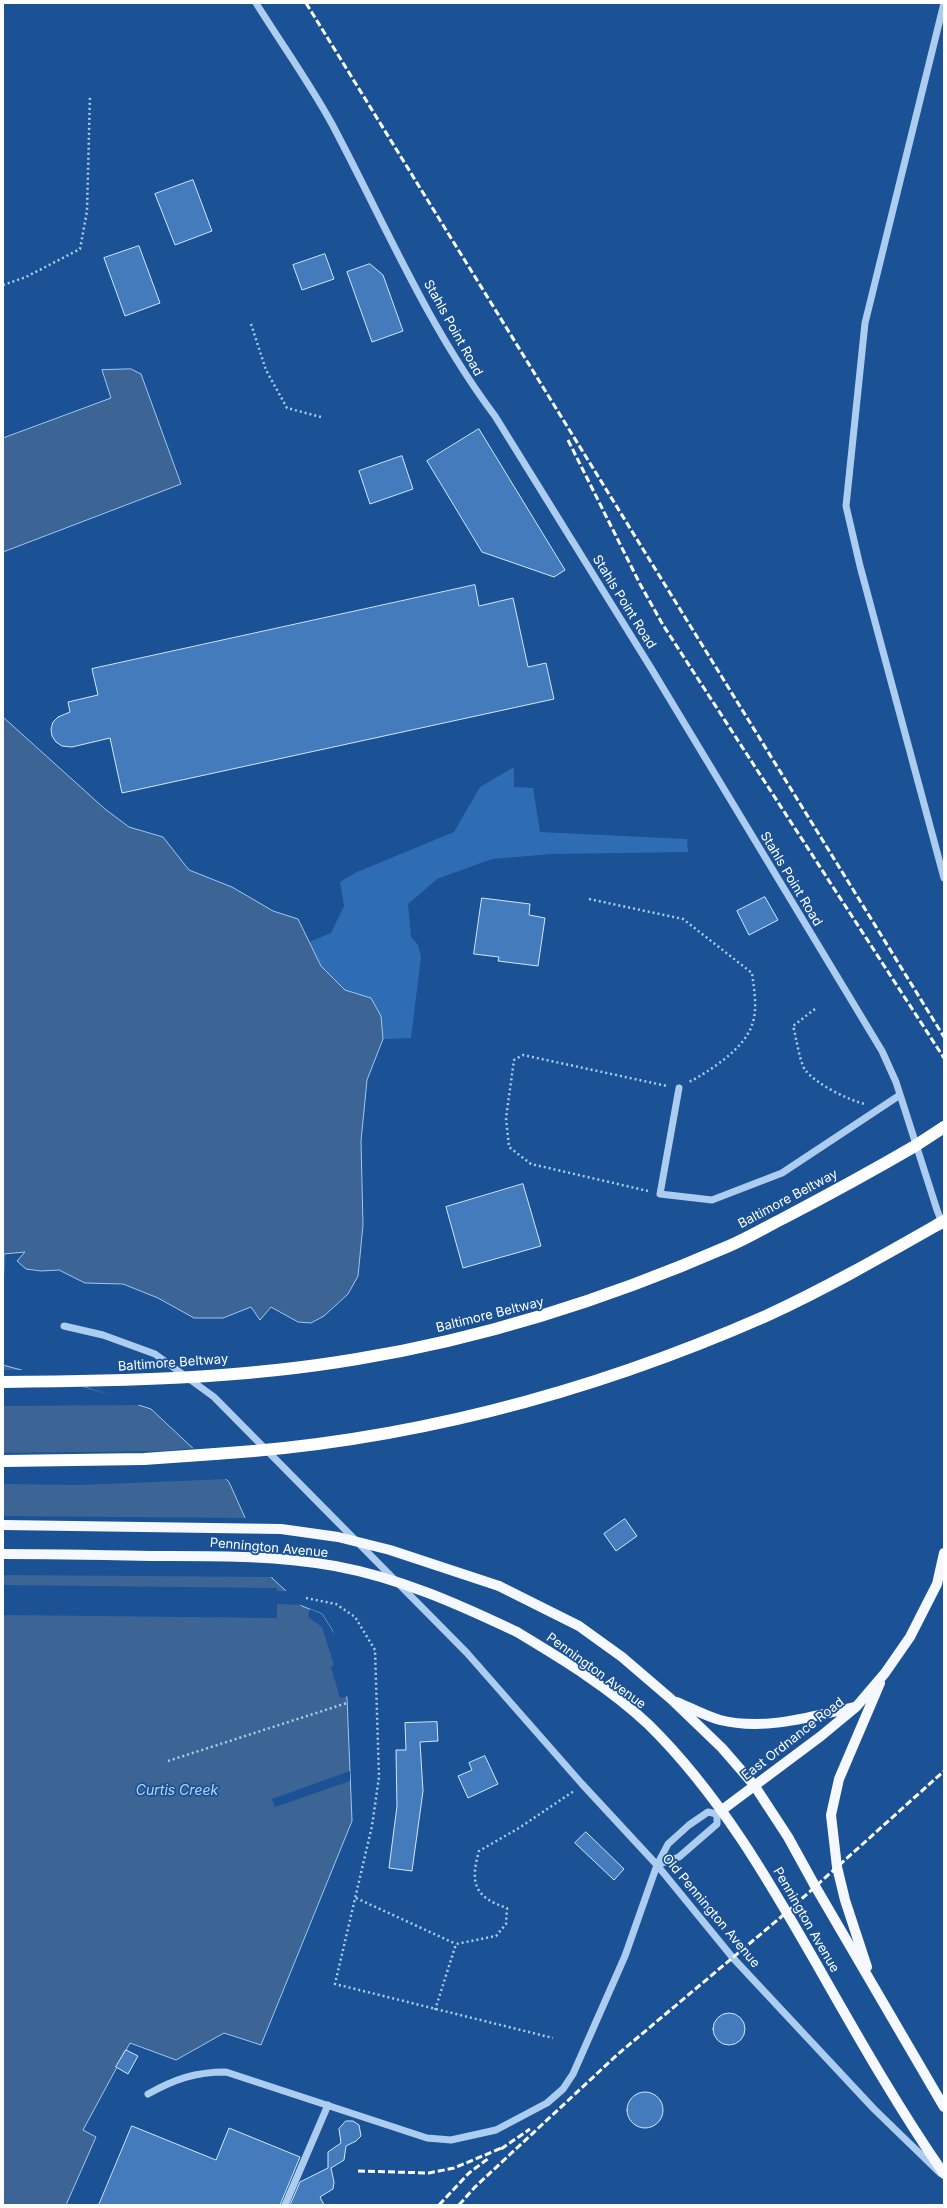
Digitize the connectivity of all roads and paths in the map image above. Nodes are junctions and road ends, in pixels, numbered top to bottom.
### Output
1 (256, 3) edge
2 (944, 3) edge
3 (90, 95) dead end
4 (3, 285) edge
5 (251, 324) dead end
6 (321, 417) dead end
7 (944, 878) edge
8 (589, 899) dead end
9 (815, 1009) dead end
10 (679, 1088) junction
11 (900, 1096) junction
12 (882, 1108) junction
13 (944, 1127) edge
14 (660, 1194) junction
15 (944, 1221) edge
16 (944, 1226) edge
17 (64, 1326) dead end
18 (3, 1382) edge
19 (3, 1461) edge
20 (3, 1525) edge
21 (944, 1553) edge
22 (3, 1554) edge
23 (306, 1598) dead end
24 (885, 1673) junction
25 (671, 1699) junction
26 (347, 1703) dead end
27 (856, 1707) junction
28 (168, 1762) dead end
29 (582, 1784) junction
30 (754, 1785) junction
31 (720, 1812) junction
32 (657, 1865) junction
33 (356, 1898) junction
34 (456, 1944) junction
35 (874, 1988) junction
36 (435, 2010) junction
37 (553, 2038) dead end
38 (148, 2094) dead end
39 (328, 2105) junction
40 (944, 2107) edge
41 (944, 2174) edge
42 (944, 2178) edge
43 (285, 2205) edge

1 - 11 street, Stahls Point Road
2 - 7 street
3 - 4 path
5 - 6 path
8 - 10 path
9 - 12 path
10 - 14 street
10 - 14 path
11 - 12 street
11 - 16 street, Stahls Point Road
12 - 14 street
13 - 18 highway, Baltimore Beltway, bridge
15 - 19 highway, bridge
17 - 29 street, Old Pennington Avenue
20 - 25 main road, Pennington Avenue, bridge
21 - 24 main road, East Ordnance Road
22 - 31 main road, Pennington Avenue, bridge
23 - 33 path
24 - 27 main road, East Ordnance Road
24 - 35 main road
25 - 27 main road
25 - 30 main road, Pennington Avenue
26 - 28 path
27 - 30 main road, East Ordnance Road
29 - 32 street, Old Pennington Avenue
29 - 34 path
30 - 31 main road, East Ordnance Road
30 - 35 main road, Pennington Avenue
31 - 32 street, East Ordnance Road
31 - 32 street, East Ordnance Road
31 - 41 main road, Pennington Avenue
32 - 39 street
32 - 42 street, Old Pennington Avenue
33 - 34 path
33 - 36 path
34 - 36 path
35 - 40 main road, Pennington Avenue
36 - 37 path
38 - 39 street
39 - 43 street

